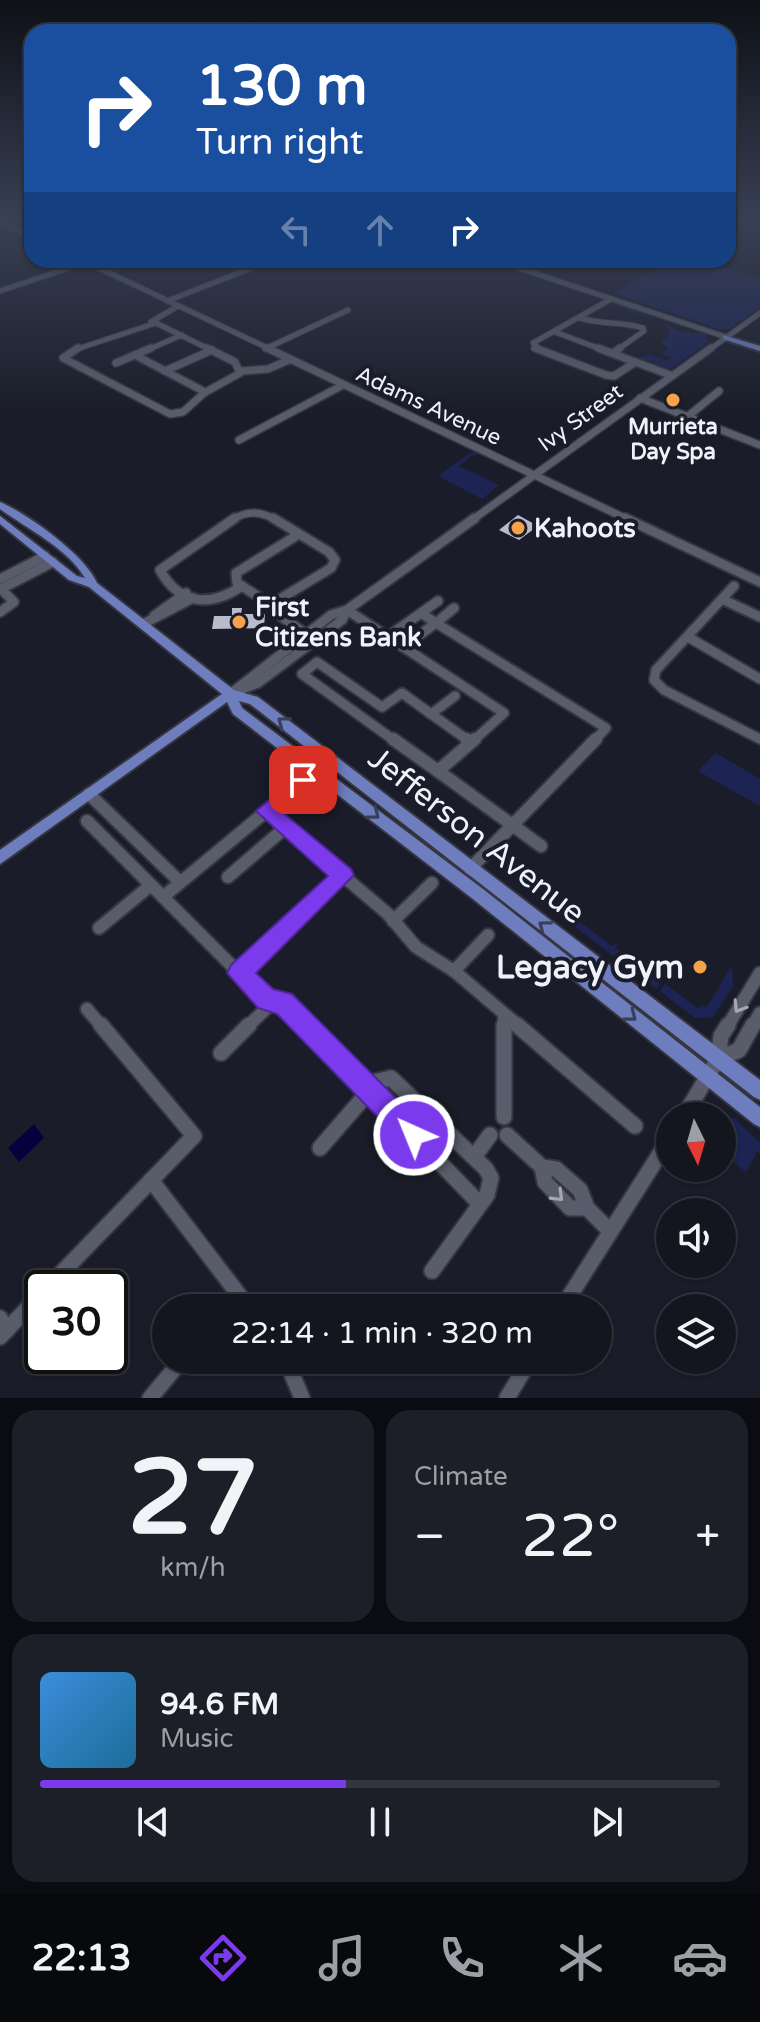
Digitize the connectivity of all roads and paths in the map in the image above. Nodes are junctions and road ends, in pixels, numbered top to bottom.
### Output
1 (22, 283) edge
2 (131, 283) edge
3 (212, 283) edge
4 (564, 283) edge
5 (0, 291) edge
6 (611, 299) junction
7 (167, 301) junction
8 (178, 306) junction
9 (348, 310) dead end
10 (760, 313) edge
11 (580, 318) junction
12 (151, 322) junction
13 (555, 332) junction
14 (182, 335) junction
15 (726, 337) junction
16 (265, 349) junction
17 (760, 349) edge
18 (212, 350) junction
19 (613, 353) junction
20 (135, 355) junction
21 (289, 360) junction
22 (116, 363) dead end
23 (634, 363) junction
24 (165, 371) junction
25 (241, 371) junction
26 (670, 375) junction
27 (343, 385) junction
28 (719, 391) dead end
29 (205, 392) junction
30 (640, 398) junction
31 (687, 417) junction
32 (239, 440) dead end
33 (760, 444) edge
34 (534, 474) junction
35 (0, 505) edge
36 (0, 519) edge
37 (299, 534) junction
38 (27, 541) junction
39 (68, 553) junction
40 (49, 559) junction
41 (16, 576) junction
42 (0, 579) edge
43 (239, 582) junction
44 (760, 582) edge
45 (93, 585) junction
46 (734, 586) dead end
47 (0, 589) edge
48 (189, 596) junction
49 (724, 600) junction
50 (438, 601) dead end
51 (275, 602) junction
52 (454, 608) dead end
53 (347, 610) junction
54 (0, 612) edge
55 (421, 613) junction
56 (760, 617) edge
57 (148, 621) junction
58 (436, 623) junction
59 (306, 634) junction
60 (387, 637) junction
61 (688, 637) junction
62 (403, 647) junction
63 (760, 679) edge
64 (230, 694) junction
65 (455, 696) dead end
66 (431, 714) junction
67 (760, 739) edge
68 (471, 742) junction
69 (316, 770) junction
70 (438, 771) junction
71 (89, 794) junction
72 (267, 811) junction
73 (112, 816) junction
74 (513, 825) junction
75 (286, 827) junction
76 (541, 846) dead end
77 (0, 858) edge
78 (470, 869) junction
79 (343, 875) junction
80 (228, 877) dead end
81 (180, 882) junction
82 (432, 883) dead end
83 (151, 885) junction
84 (478, 894) junction
85 (163, 897) junction
86 (516, 904) junction
87 (393, 921) junction
88 (99, 928) dead end
89 (488, 935) dead end
90 (454, 971) junction
91 (239, 973) junction
92 (760, 973) edge
93 (274, 1001) junction
94 (87, 1009) dead end
95 (760, 1013) edge
96 (504, 1014) junction
97 (221, 1053) dead end
98 (718, 1059) junction
99 (709, 1078) junction
100 (370, 1090) junction
101 (760, 1091) edge
102 (693, 1102) edge
103 (504, 1117) dead end
104 (760, 1118) edge
105 (635, 1126) dead end
106 (490, 1135) dead end
107 (507, 1135) dead end
108 (320, 1148) dead end
109 (474, 1157) junction
110 (656, 1160) edge
111 (151, 1180) junction
112 (480, 1204) junction
113 (610, 1231) junction
114 (64, 1270) edge
115 (432, 1271) dead end
116 (231, 1294) edge
117 (571, 1294) edge
118 (24, 1309) edge
119 (2, 1328) edge
120 (170, 1374) edge
121 (292, 1374) edge
122 (522, 1374) edge
123 (150, 1398) edge
124 (302, 1398) edge
125 (507, 1398) edge

1 - 5 street
2 - 7 street, Adams Avenue
3 - 7 street
4 - 6 street
6 - 11 street
6 - 15 street
7 - 8 street, Adams Avenue
8 - 12 street
8 - 16 street, Adams Avenue
9 - 16 street
10 - 15 street, Ivy Street
11 - 13 street
11 - 19 street
12 - 14 street
12 - 29 street
13 - 19 street
13 - 23 street
14 - 18 street
14 - 20 street
15 - 17 main road
15 - 26 street, Ivy Street
16 - 21 street, Adams Avenue
18 - 24 street
18 - 25 street
19 - 23 street
20 - 22 street
20 - 24 street
21 - 25 street
21 - 27 street, Adams Avenue
23 - 26 street
24 - 29 street
25 - 29 street
26 - 30 street, Ivy Street
27 - 32 street
27 - 34 street, Adams Avenue
28 - 31 street
30 - 31 street
30 - 34 street, Ivy Street
31 - 33 street
34 - 44 street, Adams Avenue
34 - 53 street, Ivy Street
35 - 39 main road, Jefferson Avenue
36 - 38 main road, Jefferson Avenue
37 - 43 street
37 - 48 street
37 - 51 street
38 - 39 main road
38 - 40 main road, Jefferson Avenue
39 - 45 main road, Jefferson Avenue
40 - 41 street
40 - 45 main road, Jefferson Avenue
41 - 42 street
41 - 47 street
43 - 48 street
43 - 51 street
45 - 57 main road, Jefferson Avenue
46 - 49 street
47 - 54 street
48 - 57 street
49 - 56 street
49 - 61 street
50 - 55 street
51 - 59 street
52 - 58 street
53 - 59 street, Ivy Street
53 - 60 street
53 - 64 street, Ivy Street
55 - 58 street
55 - 60 street
57 - 64 main road, Jefferson Avenue
58 - 62 street
58 - 74 street
59 - 64 street, Ivy Street
60 - 62 street
61 - 63 street
61 - 67 street
62 - 68 street
64 - 69 main road, Jefferson Avenue
64 - 71 main road
78 -> 64 main road, Jefferson Avenue
65 - 66 street
66 - 68 street
66 - 70 street
68 - 70 street
69 - 72 street
69 -> 84 main road, Jefferson Avenue
70 - 74 street
71 - 73 street
71 - 77 main road
72 - 75 street
72 - 81 street
73 - 81 street
73 - 83 street
74 - 76 street
74 - 78 street
75 - 79 street
75 - 80 street
78 - 86 main road, Jefferson Avenue
79 - 87 street
79 - 91 street
81 - 85 street
82 - 87 street
83 - 85 street
83 - 88 street
84 - 86 main road
84 -> 99 main road, Jefferson Avenue
85 - 91 street
98 -> 86 main road, Jefferson Avenue
87 - 90 street
89 - 90 street
90 - 96 street
91 - 93 street
92 -> 98 street
93 - 97 street
93 - 100 street
94 - 111 street
95 - 98 street
96 - 103 street
96 - 105 street
98 - 99 street
98 - 101 main road, Jefferson Avenue
99 - 102 street
99 - 104 main road, Jefferson Avenue
100 - 108 street
100 - 109 street
100 - 112 street
106 - 109 street
107 - 113 street
109 - 112 street
110 - 113 street
111 - 114 street
111 - 116 street
112 - 115 street
113 - 117 street
118 - 119 street
120 - 123 street
121 - 124 street
122 - 125 street

